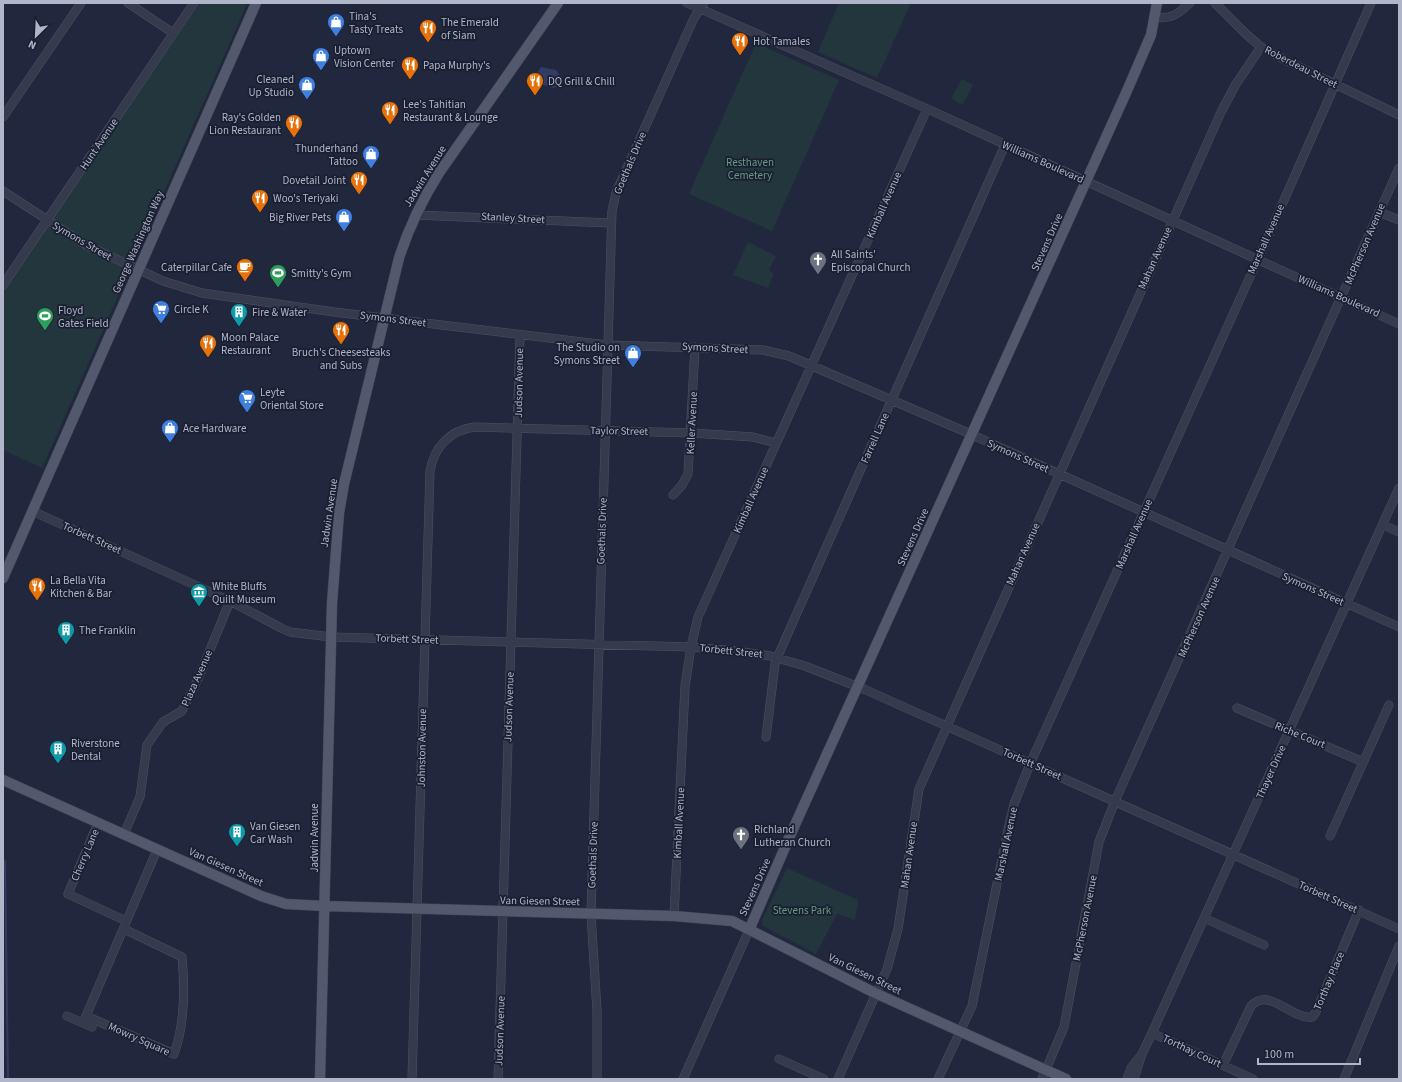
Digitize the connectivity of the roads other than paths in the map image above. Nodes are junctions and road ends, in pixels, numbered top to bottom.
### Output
1 (81, 3) edge
2 (128, 3) edge
3 (194, 3) edge
4 (256, 3) edge
5 (558, 3) edge
6 (687, 3) edge
7 (1157, 3) edge
8 (1190, 3) edge
9 (1214, 3) edge
10 (1371, 3) edge
11 (702, 6) edge
12 (1155, 17) junction
13 (173, 33) junction
14 (1261, 47) junction
15 (1334, 84) junction
16 (927, 109) junction
17 (1399, 115) edge
18 (3, 117) edge
19 (1006, 145) junction
20 (1399, 168) edge
21 (1087, 182) junction
22 (3, 191) edge
23 (1379, 212) junction
24 (415, 214) junction
25 (1399, 220) edge
26 (47, 221) junction
27 (1172, 221) junction
28 (612, 223) junction
29 (1258, 259) junction
30 (139, 271) junction
31 (3, 285) edge
32 (1342, 298) junction
33 (384, 318) junction
34 (1399, 324) edge
35 (520, 335) junction
36 (607, 345) junction
37 (696, 347) junction
38 (812, 365) junction
39 (892, 400) junction
40 (518, 429) junction
41 (461, 430) joint
42 (605, 430) junction
43 (692, 433) junction
44 (972, 435) junction
45 (776, 443) junction
46 (1058, 474) junction
47 (1399, 488) edge
48 (673, 495) dead end
49 (32, 511) junction
50 (1143, 513) junction
51 (1383, 525) junction
52 (1399, 532) edge
53 (1229, 551) junction
54 (3, 578) edge
55 (230, 601) junction
56 (1346, 604) junction
57 (1399, 627) edge
58 (331, 637) junction
59 (424, 639) junction
60 (511, 643) junction
61 (598, 645) junction
62 (691, 647) junction
63 (777, 658) junction
64 (859, 686) junction
65 (1389, 705) dead end
66 (1237, 708) dead end
67 (946, 726) junction
68 (1290, 730) junction
69 (766, 737) dead end
70 (1363, 762) junction
71 (1030, 764) junction
72 (3, 780) edge
73 (1115, 801) junction
74 (98, 823) junction
75 (124, 834) junction
76 (1330, 836) dead end
77 (157, 850) junction
78 (1233, 854) junction
79 (325, 906) junction
80 (418, 909) junction
81 (1358, 910) junction
82 (503, 912) junction
83 (592, 914) junction
84 (674, 916) junction
85 (1204, 918) junction
86 (125, 925) junction
87 (750, 928) junction
88 (1399, 929) edge
89 (1264, 945) dead end
90 (1399, 946) edge
91 (875, 993) junction
92 (67, 1016) dead end
93 (84, 1019) junction
94 (92, 1027) dead end
95 (960, 1031) junction
96 (1152, 1033) junction
97 (1142, 1054) junction
98 (780, 1059) dead end
99 (1223, 1065) junction
100 (1044, 1074) edge
101 (320, 1079) edge
102 (412, 1079) edge
103 (498, 1079) edge
104 (597, 1079) edge
105 (683, 1079) edge
106 (824, 1079) edge
107 (838, 1079) edge
108 (938, 1079) edge
109 (1066, 1079) edge
110 (1127, 1079) edge
111 (1134, 1079) edge
112 (1253, 1079) edge
113 (1344, 1079) edge

1 - 18 street
2 - 13 street
3 - 13 street, Hunt Avenue
4 - 30 main road, George Washington Way
5 - 24 main road, Jadwin Avenue
6 - 11 street, Williams Boulevard
7 - 12 main road, Stevens Drive
8 - 12 street
9 - 14 street, Roberdeau Street
10 - 15 street, Marshall Avenue
11 - 16 street, Williams Boulevard
11 - 28 street, Goethals Drive
12 - 21 main road, Stevens Drive
13 - 26 street, Hunt Avenue
14 - 15 street, Roberdeau Street
14 - 27 street, Mahan Avenue
15 - 17 street, Roberdeau Street
15 - 29 street, Marshall Avenue
16 - 19 street, Williams Boulevard
16 - 38 street, Kimball Avenue
19 - 21 street, Williams Boulevard
19 - 39 street, Farrell Lane
20 - 23 street, McPherson Avenue
21 - 27 street, Williams Boulevard
21 - 44 main road, Stevens Drive
22 - 26 street, Symons Street
23 - 25 street
23 - 32 street, McPherson Avenue
24 - 28 street, Stanley Street
24 - 33 main road, Jadwin Avenue
26 - 30 street, Symons Street
26 - 31 street, Hunt Avenue
27 - 29 street, Williams Boulevard
27 - 46 street, Mahan Avenue
28 - 36 street, Goethals Drive
29 - 32 street, Williams Boulevard
29 - 50 street, Marshall Avenue
30 - 33 street, Symons Street
30 - 49 main road, George Washington Way
32 - 34 street, Williams Boulevard
32 - 53 street, McPherson Avenue
33 - 35 street, Symons Street
33 - 58 main road, Jadwin Avenue
35 - 36 street, Symons Street
35 - 40 street, Judson Avenue
36 - 37 street, Symons Street
36 - 42 street, Goethals Drive
37 - 38 street, Symons Street
37 - 43 street, Keller Avenue
38 - 39 street, Symons Street
38 - 45 street, Kimball Avenue
39 - 44 street, Symons Street
39 - 63 street, Farrell Lane
40 - 41 street, Taylor Street
40 - 42 street, Taylor Street
40 - 60 street, Judson Avenue
41 - 59 street, Johnston Avenue
42 - 43 street, Taylor Street
42 - 61 street, Goethals Drive
43 - 45 street, Taylor Street
43 - 48 street, Keller Avenue
44 - 46 street, Symons Street
44 - 64 main road, Stevens Drive
45 - 62 street, Kimball Avenue
46 - 50 street, Symons Street
46 - 67 street, Mahan Avenue
47 - 51 street, Thayer Drive
49 - 54 main road, George Washington Way
49 - 55 street, Torbett Street
50 - 53 street, Symons Street
50 - 71 street, Marshall Avenue
51 - 52 street
51 - 56 street, Thayer Drive
53 - 56 street, Symons Street
53 - 73 street, McPherson Avenue
55 - 58 street, Torbett Street
55 - 75 street, Plaza Avenue
56 - 57 street, Symons Street
56 - 68 street, Thayer Drive
58 - 59 street, Torbett Street
58 - 79 main road, Jadwin Avenue
59 - 60 street, Torbett Street
59 - 80 street, Johnston Avenue
60 - 61 street, Torbett Street
60 - 82 street, Judson Avenue
61 - 62 street, Torbett Street
61 - 83 street, Goethals Drive
62 - 63 street, Torbett Street
62 - 84 street, Kimball Avenue
63 - 64 street, Torbett Street
63 - 69 street, Farrell Lane
64 - 67 street, Torbett Street
64 - 87 main road, Stevens Drive
65 - 70 street
66 - 68 street, Riche Court
67 - 71 street, Torbett Street
67 - 91 street, Mahan Avenue
68 - 70 street, Riche Court
68 - 78 street, Thayer Drive
70 - 76 street
71 - 73 street, Torbett Street
71 - 95 street, Marshall Avenue
72 - 74 main road, Van Giesen Street
73 - 78 street, Torbett Street
73 - 100 street, McPherson Avenue
74 - 75 main road, Van Giesen Street
74 - 86 street, Cherry Lane
75 - 77 main road, Van Giesen Street
77 - 79 main road, Van Giesen Street
77 - 86 street
78 - 81 street, Torbett Street
78 - 85 street, Thayer Drive
79 - 80 main road, Van Giesen Street
79 - 101 main road, Jadwin Avenue
80 - 82 main road, Van Giesen Street
80 - 102 street, Johnston Avenue
81 - 88 street, Torbett Street
81 - 99 street, Torthay Place
82 - 83 main road, Van Giesen Street
82 - 103 street, Judson Avenue
83 - 84 main road, Van Giesen Street
83 - 104 street, Goethals Drive
84 - 87 main road, Van Giesen Street
85 - 89 street
85 - 96 street, Thayer Drive
86 - 93 street
86 - 93 street, Mowry Square
87 - 91 main road, Van Giesen Street
87 - 105 street, Stevens Drive
90 - 113 street
91 - 95 main road, Van Giesen Street
91 - 107 street, Mahan Avenue
92 - 93 street
93 - 94 street
95 - 100 main road, Van Giesen Street
95 - 108 street, Marshall Avenue
96 - 97 street, Thayer Drive
96 - 99 street, Torthay Court
97 - 110 street, Thayer Drive
97 - 111 street, Thayer Drive
98 - 106 street
99 - 112 street, Torthay Court
100 - 109 main road, Van Giesen Street

